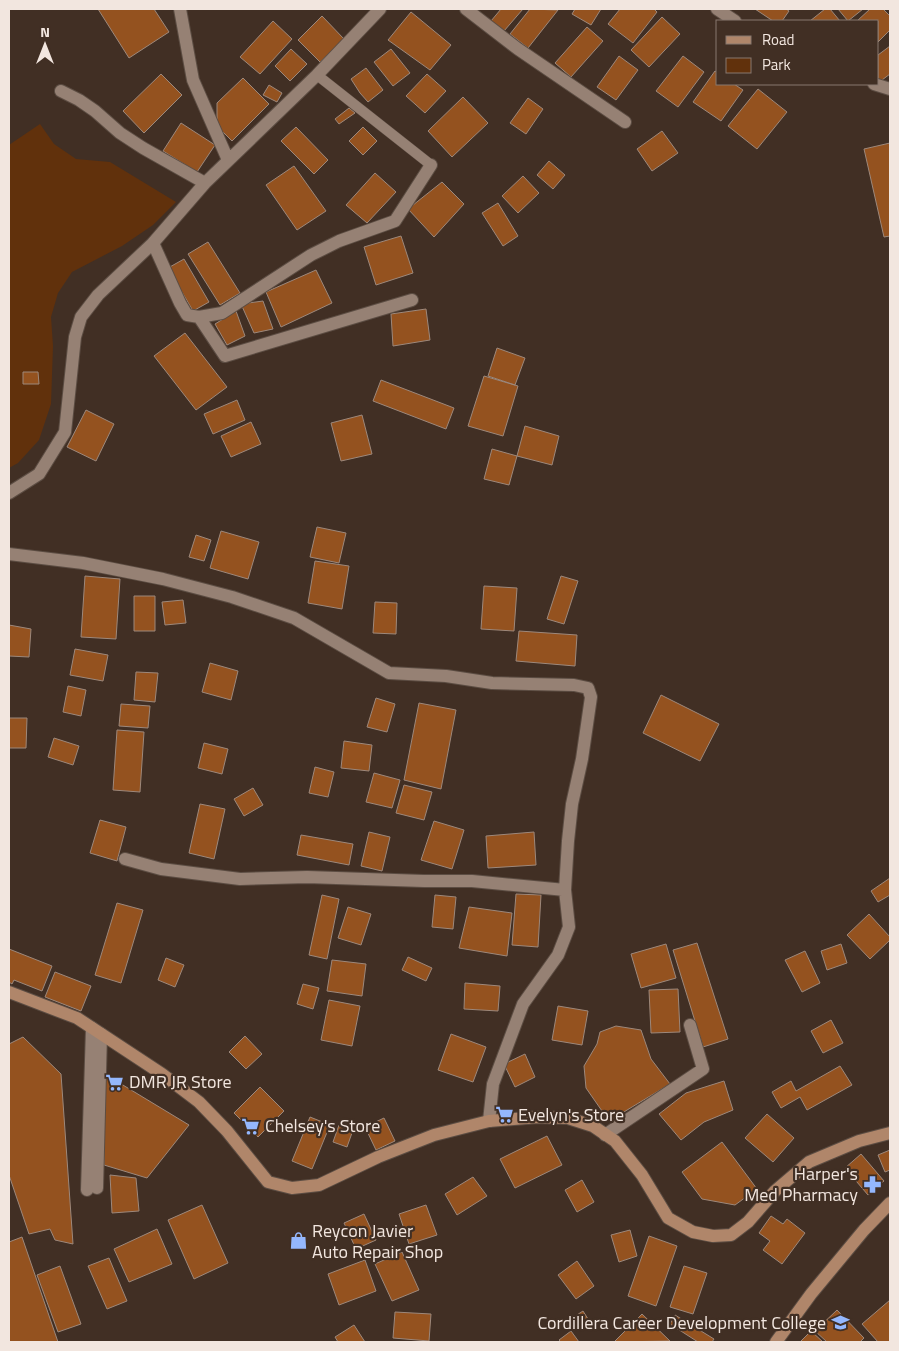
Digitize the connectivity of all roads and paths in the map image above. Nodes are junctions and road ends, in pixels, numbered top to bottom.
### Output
1 (180, 9) edge
2 (380, 9) edge
3 (466, 9) edge
4 (717, 9) edge
5 (734, 20) edge
6 (317, 75) junction
7 (877, 85) edge
8 (890, 89) edge
9 (61, 92) dead end
10 (625, 122) dead end
11 (228, 160) junction
12 (431, 165) joint
13 (206, 183) junction
14 (153, 243) junction
15 (412, 300) dead end
16 (199, 317) junction
17 (9, 493) edge
18 (9, 554) edge
19 (125, 859) dead end
20 (566, 890) junction
21 (9, 992) edge
22 (690, 1025) dead end
23 (96, 1031) junction
24 (489, 1121) junction
25 (890, 1133) edge
26 (605, 1134) junction
27 (92, 1189) dead end
28 (890, 1203) edge
29 (776, 1342) edge

1 - 11 street
2 - 6 street
3 - 10 street
4 - 5 street
6 - 11 street
6 - 12 lane
7 - 8 street
9 - 13 street
11 - 13 street
12 - 16 street
13 - 14 street
14 - 16 street
14 - 17 street
15 - 16 street
18 - 20 street
19 - 20 street
20 - 24 street
21 - 23 street
22 - 26 street
23 - 24 street
23 - 27 street
24 - 26 street
25 - 26 street
28 - 29 street

